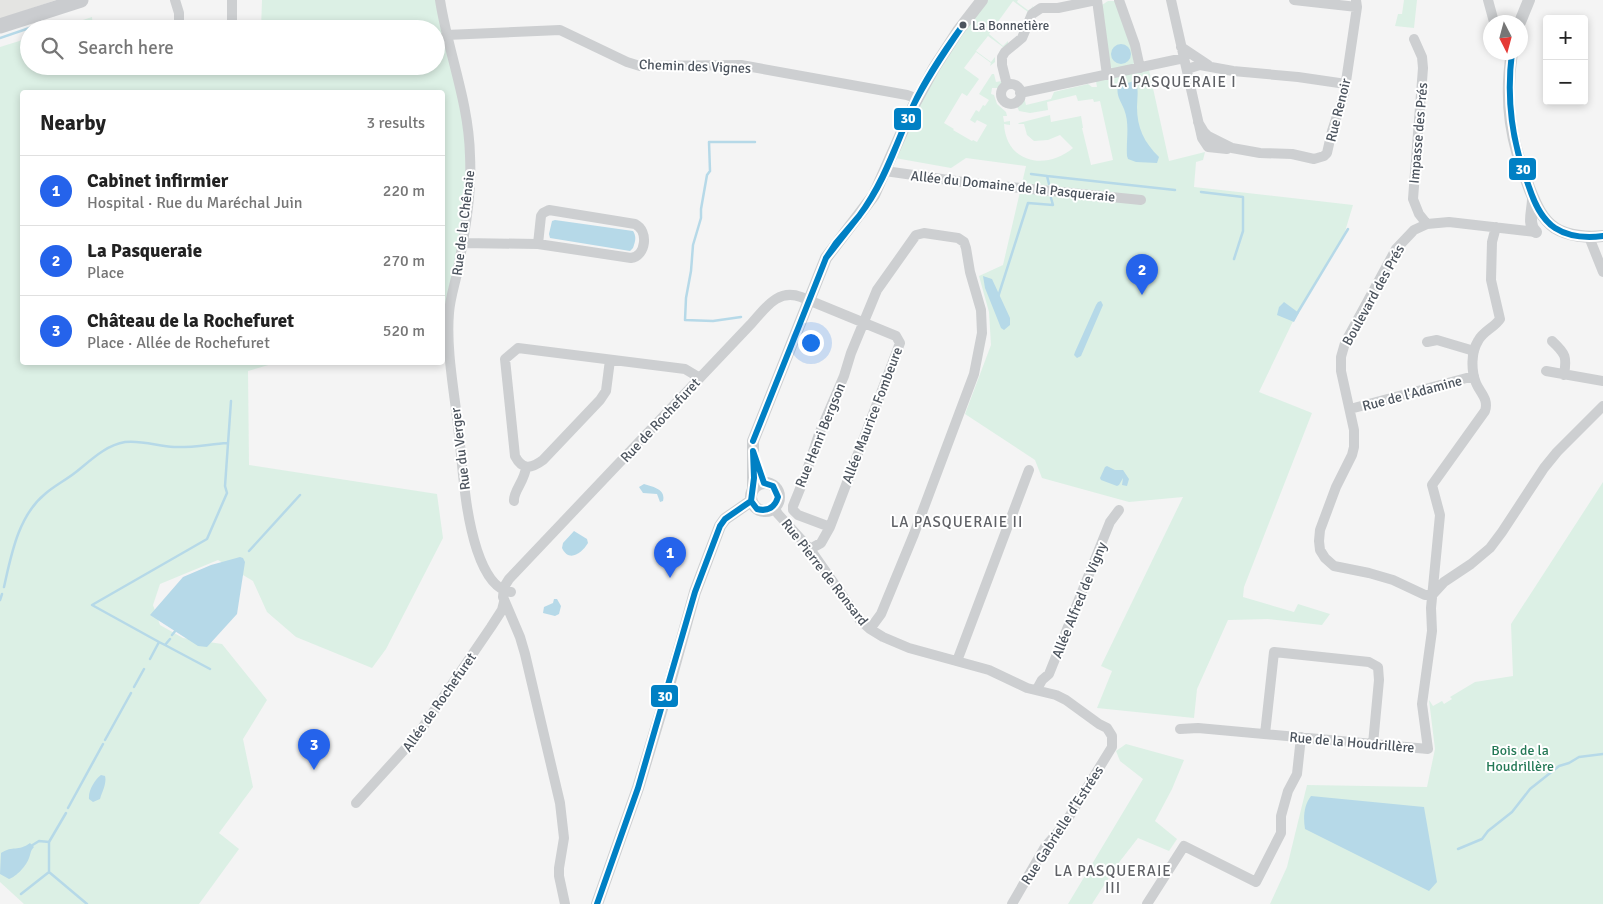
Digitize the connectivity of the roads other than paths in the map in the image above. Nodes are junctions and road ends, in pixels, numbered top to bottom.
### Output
1 (81, 0) edge
2 (175, 0) edge
3 (232, 0) edge
4 (440, 0) edge
5 (982, 0) edge
6 (1097, 0) edge
7 (1119, 0) edge
8 (1171, 0) edge
9 (1294, 0) edge
10 (1488, 0) edge
11 (1529, 0) edge
12 (1357, 4) edge
13 (1492, 15) edge
14 (1523, 15) edge
15 (179, 20) edge
16 (232, 20) edge
17 (443, 20) edge
18 (0, 26) edge
19 (445, 29) edge
20 (446, 35) junction
21 (1414, 40) dead end
22 (1182, 47) junction
23 (1184, 58) junction
24 (1511, 60) edge
25 (1211, 66) junction
26 (1140, 68) junction
27 (1187, 69) junction
28 (1107, 75) junction
29 (1346, 84) junction
30 (1007, 85) junction
31 (1020, 93) junction
32 (918, 99) junction
33 (885, 171) junction
34 (1533, 196) junction
35 (1141, 200) dead end
36 (1544, 219) junction
37 (1427, 224) junction
38 (1496, 227) junction
39 (1533, 227) junction
40 (1567, 234) junction
41 (1603, 236) edge
42 (1589, 237) junction
43 (462, 244) junction
44 (538, 244) junction
45 (1603, 272) edge
46 (451, 298) joint
47 (808, 301) junction
48 (864, 322) junction
49 (1552, 341) dead end
50 (1427, 342) dead end
51 (1474, 351) junction
52 (610, 360) junction
53 (1546, 371) dead end
54 (1564, 375) junction
55 (1474, 376) junction
56 (700, 378) junction
57 (1603, 380) edge
58 (1603, 406) edge
59 (1350, 409) junction
60 (526, 467) junction
61 (1029, 470) dead end
62 (756, 491) junction
63 (514, 501) dead end
64 (774, 507) junction
65 (1119, 510) dead end
66 (830, 527) junction
67 (810, 549) junction
68 (507, 591) junction
69 (1433, 594) junction
70 (504, 602) junction
71 (510, 613) junction
72 (496, 619) junction
73 (870, 629) junction
74 (957, 661) junction
75 (1050, 674) junction
76 (1037, 689) junction
77 (1050, 693) junction
78 (1180, 728) dead end
79 (1265, 734) junction
80 (1301, 737) junction
81 (1373, 744) junction
82 (1112, 747) joint
83 (356, 803) dead end
84 (565, 904) edge
85 (597, 904) edge
86 (1012, 904) edge
87 (1147, 904) edge

1 - 18 main road
2 - 15 street
3 - 16 street
4 - 17 street, Rue de la Chênaie
5 - 32 street
6 - 28 street
6 - 30 street
7 - 26 street
8 - 22 street
9 - 12 street
10 - 13 street
11 - 14 street
12 - 29 street, Rue Renoir
19 - 20 street, Rue de la Chênaie
20 - 32 street, Chemin des Vignes
20 - 43 street, Rue de la Chênaie
21 - 37 street, Impasse des Prés
22 - 23 street
22 - 25 street
23 - 26 street
23 - 27 street
24 - 34 street
25 - 27 street
25 - 29 street
26 - 28 street
27 - 29 street, Rue Renoir
28 - 31 street
30 - 31 street
30 - 31 street
32 - 33 street
33 - 35 street, Allée du Domaine de la Pasqueraie
33 - 47 street
34 - 36 street
34 - 39 street
36 - 39 street
36 - 40 street
37 - 38 street
37 - 59 street, Boulevard des Prés
38 - 39 street
38 - 51 street
39 - 40 street
40 - 42 street
41 - 42 street
42 - 45 street
43 - 44 street
43 - 46 street, Rue de la Chênaie
44 - 44 street
46 - 68 street, Rue du Verger
47 - 48 street, Allée Maurice Fombeure
47 - 56 street, Rue de Rochefuret
47 - 62 street
48 - 66 street, Allée Maurice Fombeure
48 - 66 street, Rue Henri Bergson
48 - 73 street
49 - 54 street
50 - 51 street
51 - 55 street
52 - 56 street
52 - 60 street
52 - 60 street
53 - 54 street
54 - 57 street
55 - 59 street, Rue de l'Adamine
55 - 69 street
56 - 68 street, Rue de Rochefuret
58 - 69 street
59 - 69 street, Boulevard des Prés
60 - 63 street
61 - 74 street
62 - 64 street
62 - 64 street
62 - 85 street
64 - 67 street, Rue Pierre de Ronsard
65 - 75 street, Allée Alfred de Vigny
66 - 67 street, Allée Maurice Fombeure
67 - 73 street, Rue Pierre de Ronsard
68 - 70 street
68 - 71 street
69 - 81 street, Rue de la Houdrillère
70 - 71 street
70 - 72 street, Allée de Rochefuret
71 - 72 street
71 - 84 street
72 - 83 street, Allée de Rochefuret
73 - 74 street, Rue Pierre de Ronsard
74 - 76 street, Rue Pierre de Ronsard
75 - 76 street, Allée Alfred de Vigny
75 - 77 street
76 - 77 street, Rue Pierre de Ronsard
77 - 82 street, Rue Pierre de Ronsard
78 - 79 street, Rue de la Houdrillère
79 - 80 street, Rue de la Houdrillère
79 - 81 street
80 - 81 street, Rue de la Houdrillère
80 - 87 street
82 - 86 street, Rue Gabrielle d’Estrées

